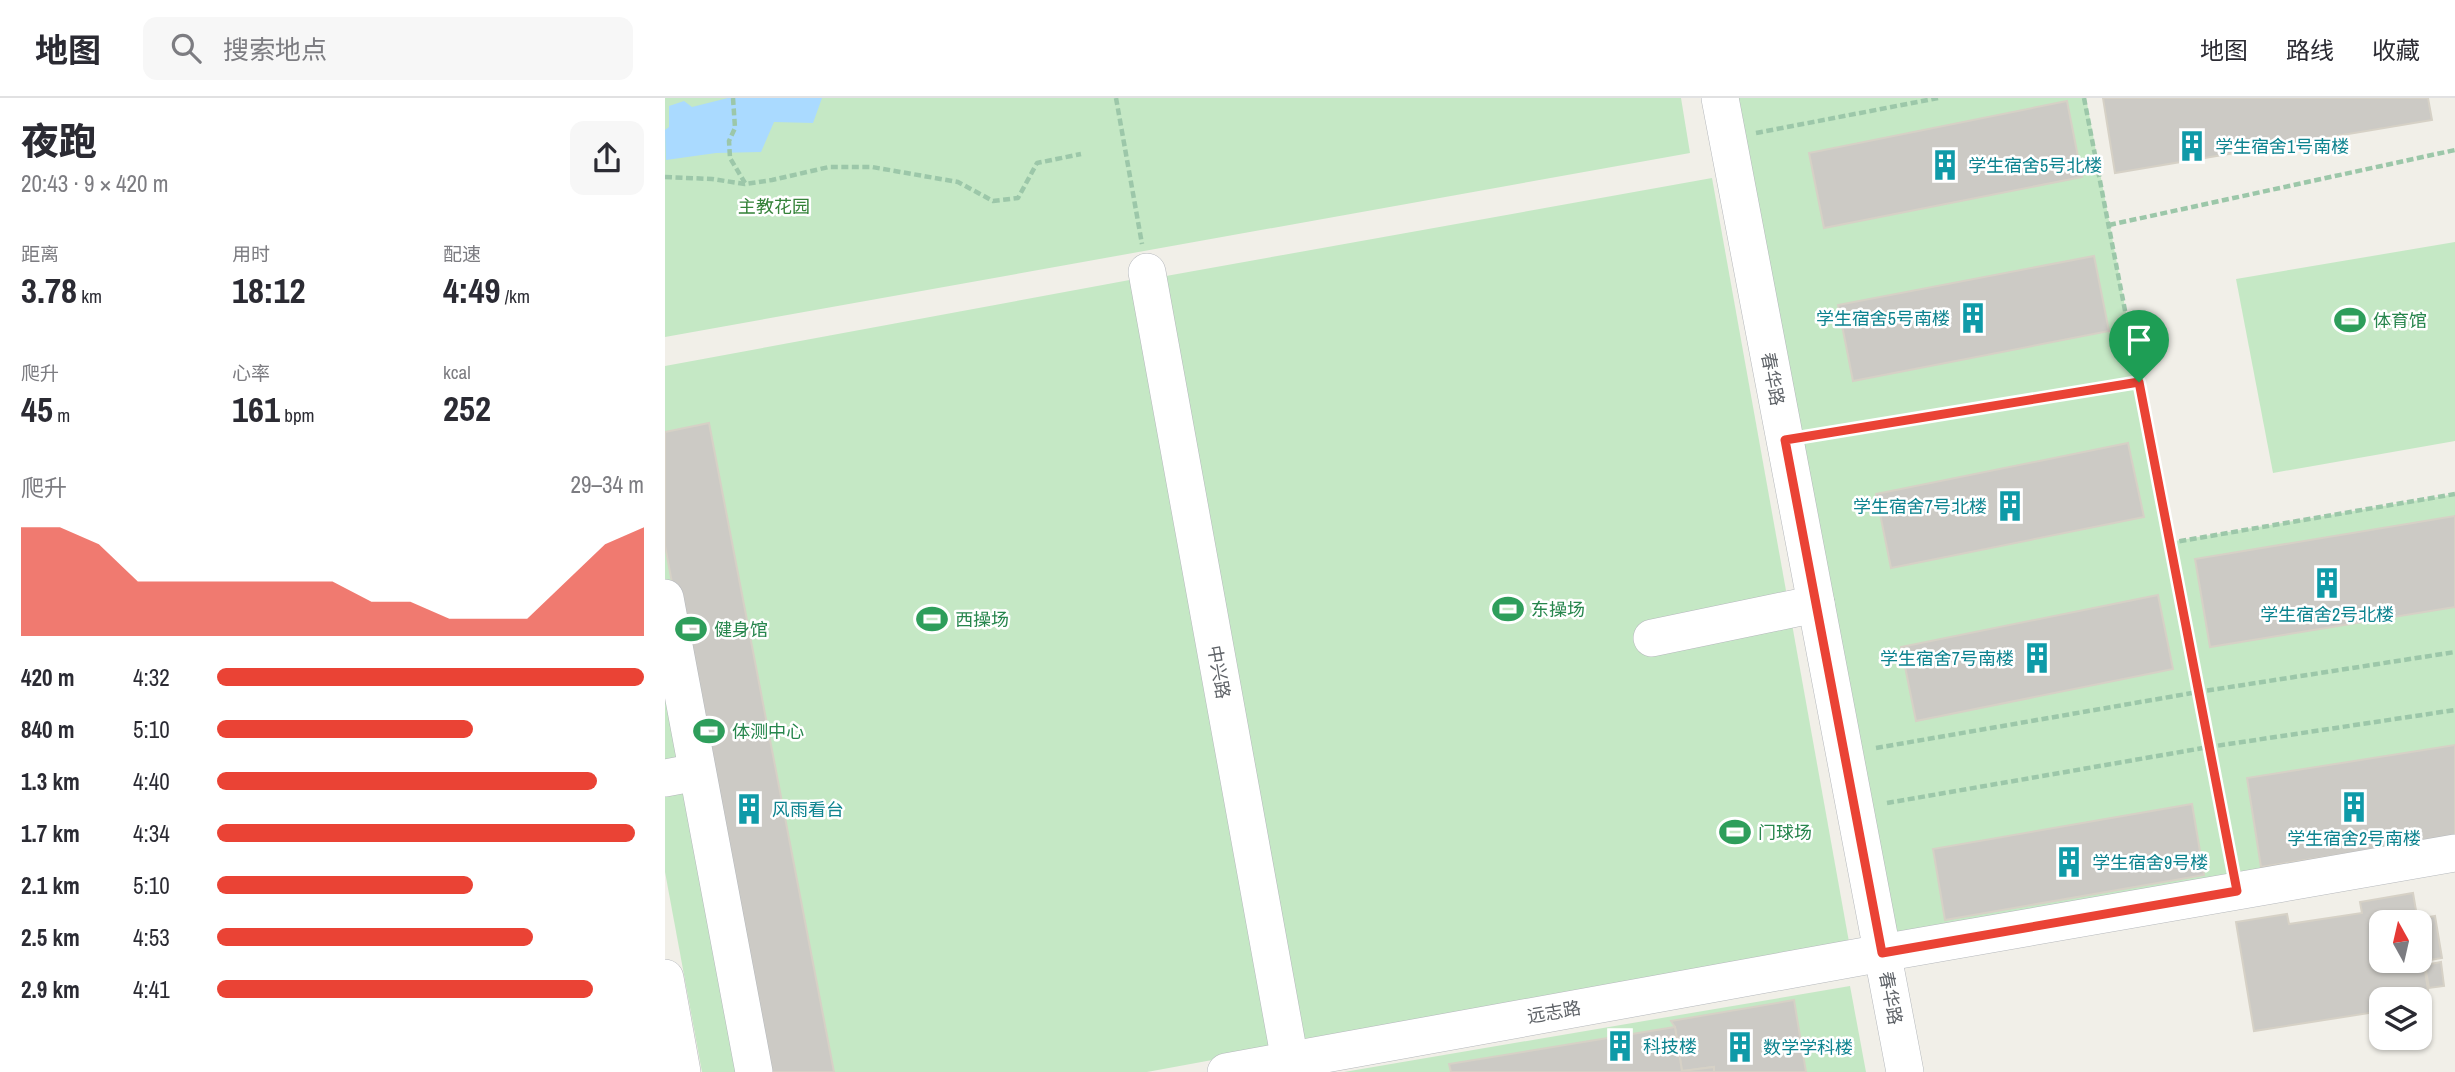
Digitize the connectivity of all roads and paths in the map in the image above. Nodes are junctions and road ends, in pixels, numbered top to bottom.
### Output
1 (733, 98) edge
2 (1116, 98) edge
3 (1720, 98) edge
4 (1938, 98) edge
5 (2084, 98) edge
6 (1727, 138) junction
7 (2455, 150) edge
8 (1081, 154) dead end
9 (665, 177) edge
10 (745, 184) junction
11 (2109, 225) junction
12 (1147, 272) joint
13 (2139, 382) junction
14 (1785, 440) junction
15 (2455, 494) edge
16 (2169, 542) junction
17 (665, 598) edge
18 (1816, 604) junction
19 (1652, 638) dead end
20 (2455, 652) edge
21 (2198, 692) junction
22 (2455, 710) edge
23 (2209, 747) junction
24 (1845, 754) junction
25 (681, 775) edge
26 (1855, 808) junction
27 (2455, 853) edge
28 (2237, 891) junction
29 (1882, 953) junction
30 (665, 978) edge
31 (1291, 1066) edge
32 (682, 1072) edge
33 (754, 1072) edge
34 (1226, 1072) edge
35 (1906, 1072) edge

1 - 10 path
2 - 12 path
3 - 6 street, 春华路
4 - 6 path
5 - 11 path
6 - 14 street, 春华路
7 - 11 path
8 - 10 path
9 - 10 path
11 - 13 path
12 - 31 street, 中兴路
13 - 14 path
13 - 16 path
14 - 18 street, 春华路
15 - 16 path
16 - 21 path
17 - 25 street
18 - 19 street
18 - 24 street, 春华路
20 - 21 path
21 - 23 path
21 - 24 path
22 - 23 path
23 - 26 path
23 - 28 path
24 - 26 street, 春华路
25 - 33 street
26 - 29 street, 春华路
27 - 28 street, 远志路
28 - 29 street, 远志路
29 - 31 street, 远志路
29 - 35 street, 春华路
30 - 32 street
31 - 34 street, 远志路

